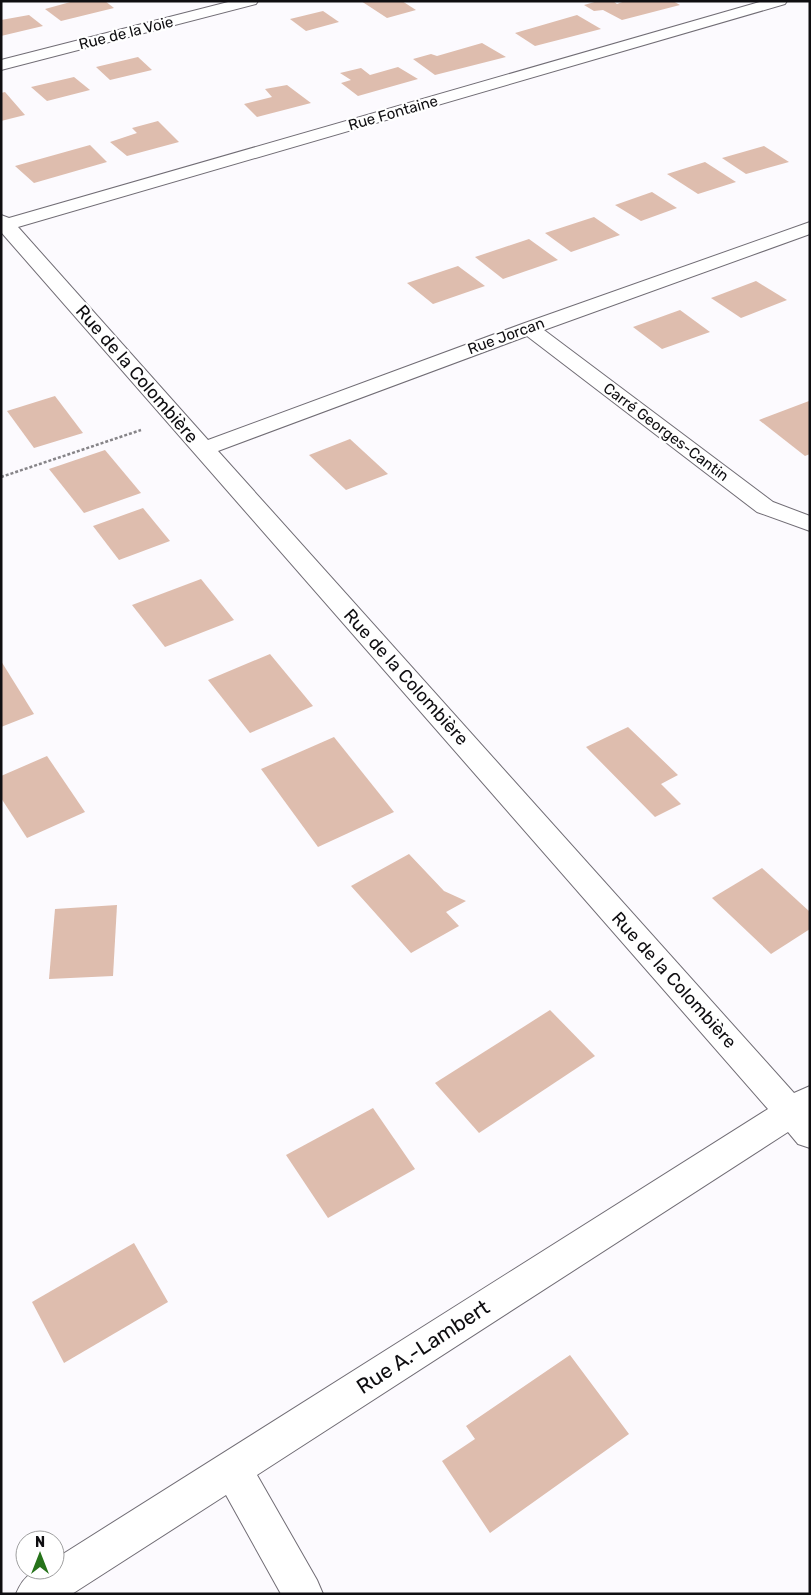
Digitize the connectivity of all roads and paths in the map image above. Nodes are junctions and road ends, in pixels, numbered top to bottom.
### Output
1 (251, 1) edge
2 (780, 1) edge
3 (1, 65) edge
4 (4, 223) edge
5 (810, 228) edge
6 (529, 328) junction
7 (177, 418) junction
8 (204, 449) junction
9 (1, 477) edge
10 (810, 524) edge
11 (803, 1116) edge
12 (232, 1468) junction
13 (36, 1594) edge
14 (303, 1594) edge

1 - 3 street, Rue de la Voie
2 - 4 street, Rue Fontaine
4 - 7 street, Rue de la Colombière
5 - 6 street, Rue Jorcan
6 - 8 street, Rue Jorcan
6 - 10 street, Carré Georges-Cantin
7 - 8 street, Rue de la Colombière
7 - 9 path
8 - 11 street, Rue de la Colombière
11 - 12 street, Rue A.-Lambert
12 - 13 street, Rue A.-Lambert
12 - 14 street

